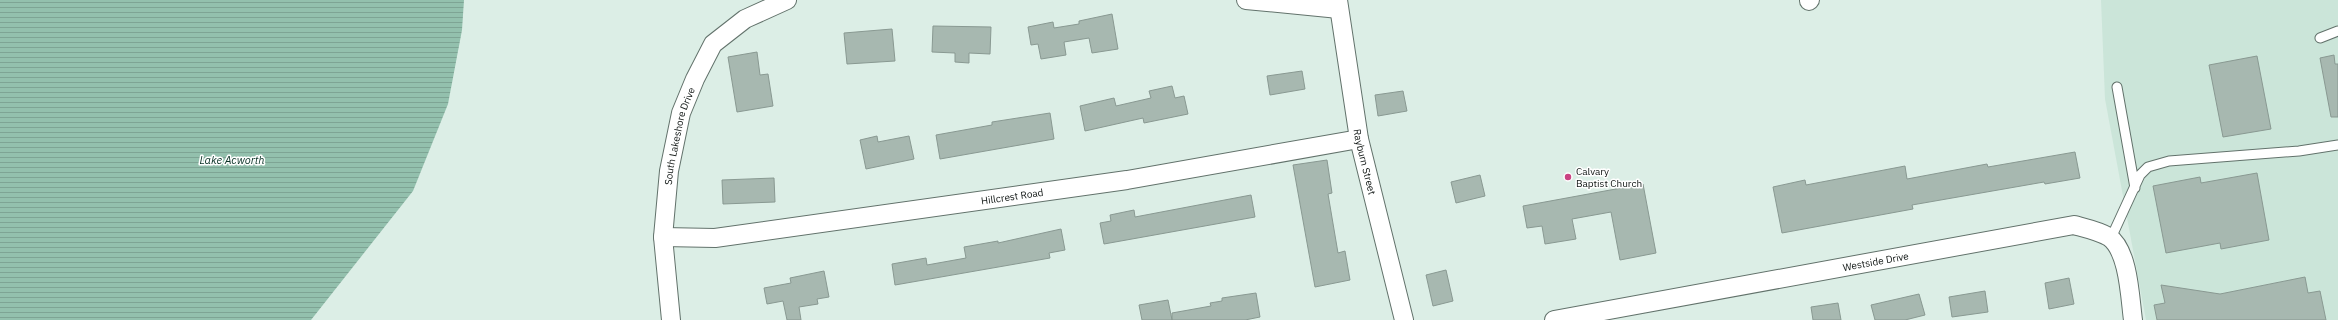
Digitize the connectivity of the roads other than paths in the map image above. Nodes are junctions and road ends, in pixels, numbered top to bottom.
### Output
1 (787, 0) edge
2 (1246, 0) edge
3 (1338, 5) edge
4 (2338, 31) edge
5 (2320, 38) dead end
6 (2117, 87) dead end
7 (1358, 139) junction
8 (2338, 145) edge
9 (2134, 188) junction
10 (663, 237) junction
11 (2111, 238) junction
12 (671, 320) edge
13 (1404, 320) edge
14 (1554, 320) edge
15 (2133, 320) edge

1 - 10 street, South Lakeshore Drive
2 - 3 street
3 - 7 street, Rayburn Street
4 - 5 lane
6 - 9 lane
7 - 10 street, Hillcrest Road
7 - 13 street, Rayburn Street
8 - 9 lane
9 - 11 lane
10 - 12 street, South Lakeshore Drive
11 - 14 street, Westside Drive
11 - 15 street

